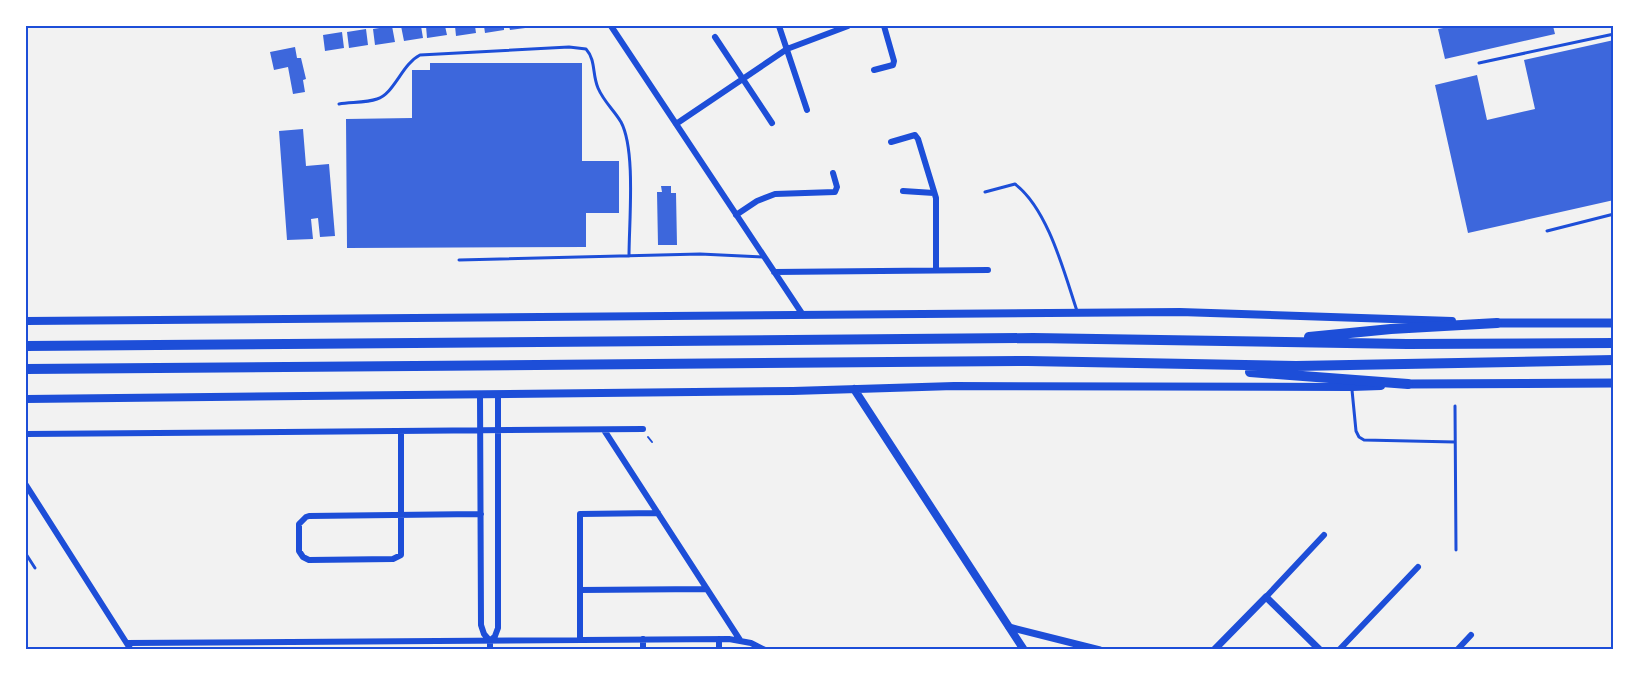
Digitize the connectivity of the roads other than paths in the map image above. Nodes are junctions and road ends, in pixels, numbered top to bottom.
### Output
1 (611, 26) edge
2 (779, 26) edge
3 (848, 26) edge
4 (884, 26) edge
5 (1614, 34) edge
6 (715, 37) dead end
7 (787, 49) junction
8 (1479, 63) dead end
9 (874, 70) dead end
10 (743, 79) junction
11 (339, 104) dead end
12 (807, 110) dead end
13 (772, 123) dead end
14 (676, 124) junction
15 (891, 142) dead end
16 (833, 173) dead end
17 (903, 191) dead end
18 (985, 192) dead end
19 (934, 193) junction
20 (1614, 214) edge
21 (736, 215) junction
22 (1547, 231) dead end
23 (629, 256) junction
24 (764, 256) junction
25 (459, 260) dead end
26 (936, 270) junction
27 (988, 270) dead end
28 (774, 272) junction
29 (1077, 313) junction
30 (802, 315) junction
31 (26, 321) edge
32 (1497, 323) junction
33 (1614, 323) edge
34 (1257, 342) junction
35 (1614, 343) edge
36 (26, 346) edge
37 (1614, 360) edge
38 (1157, 364) junction
39 (26, 369) edge
40 (1614, 383) edge
41 (1408, 384) junction
42 (1352, 387) junction
43 (854, 389) junction
44 (480, 394) junction
45 (498, 394) junction
46 (26, 399) edge
47 (1455, 406) dead end
48 (643, 429) dead end
49 (481, 430) junction
50 (498, 430) junction
51 (603, 430) junction
52 (401, 431) junction
53 (26, 434) edge
54 (1455, 442) junction
55 (26, 485) edge
56 (658, 513) junction
57 (481, 514) junction
58 (401, 515) junction
59 (1324, 535) dead end
60 (1456, 550) dead end
61 (26, 554) edge
62 (1419, 567) dead end
63 (35, 568) dead end
64 (707, 589) junction
65 (580, 590) junction
66 (1266, 597) junction
67 (1009, 627) junction
68 (1471, 635) dead end
69 (643, 639) junction
70 (719, 639) junction
71 (580, 640) junction
72 (740, 640) junction
73 (490, 641) junction
74 (409, 642) junction
75 (226, 643) junction
76 (129, 646) edge
77 (230, 650) edge
78 (409, 650) edge
79 (490, 650) edge
80 (643, 650) edge
81 (719, 650) edge
82 (765, 650) edge
83 (1024, 650) edge
84 (1100, 650) edge
85 (1214, 650) edge
86 (1320, 650) edge
87 (1339, 650) edge
88 (1457, 650) edge

1 - 14 street
2 - 7 street
3 - 7 street
4 - 9 street
5 - 8 lane
6 - 10 street
7 - 10 street
7 - 12 street
10 - 13 street
10 - 14 street
11 - 23 lane
14 - 21 street
15 - 19 street
16 - 21 street
17 - 19 street
18 - 29 lane
19 - 26 street
20 - 22 lane
21 - 24 street
23 - 24 lane
23 - 25 lane
24 - 28 street
26 - 27 street
26 - 28 street
28 - 30 street
29 - 30 main road
29 - 32 main road
30 - 31 main road
32 - 33 main road
32 - 34 highway
34 - 35 highway
34 - 36 highway
37 - 38 highway
38 - 39 highway
38 - 41 highway
40 - 41 main road
41 - 42 main road
42 - 43 main road
42 - 54 lane
43 - 45 main road
43 - 67 main road
44 - 45 main road
44 - 46 main road
44 - 49 street
45 - 50 street
47 - 54 lane
48 - 51 street
49 - 50 street
49 - 52 street
49 - 57 street
50 - 51 street
50 - 73 street
51 - 56 street
52 - 53 street
52 - 58 street
54 - 60 lane
55 - 76 street
56 - 64 street
56 - 65 street
57 - 58 street
57 - 73 street
58 - 58 street
59 - 66 street
61 - 63 lane
62 - 87 street
64 - 65 street
64 - 72 street
65 - 71 street
66 - 85 street
66 - 86 street
67 - 83 main road
67 - 84 street
68 - 88 street
69 - 70 street
69 - 71 street
69 - 80 street
70 - 72 street
70 - 81 street
71 - 73 street
72 - 82 street
73 - 74 street
73 - 79 street
74 - 75 street
74 - 78 street
75 - 76 street
75 - 77 street

